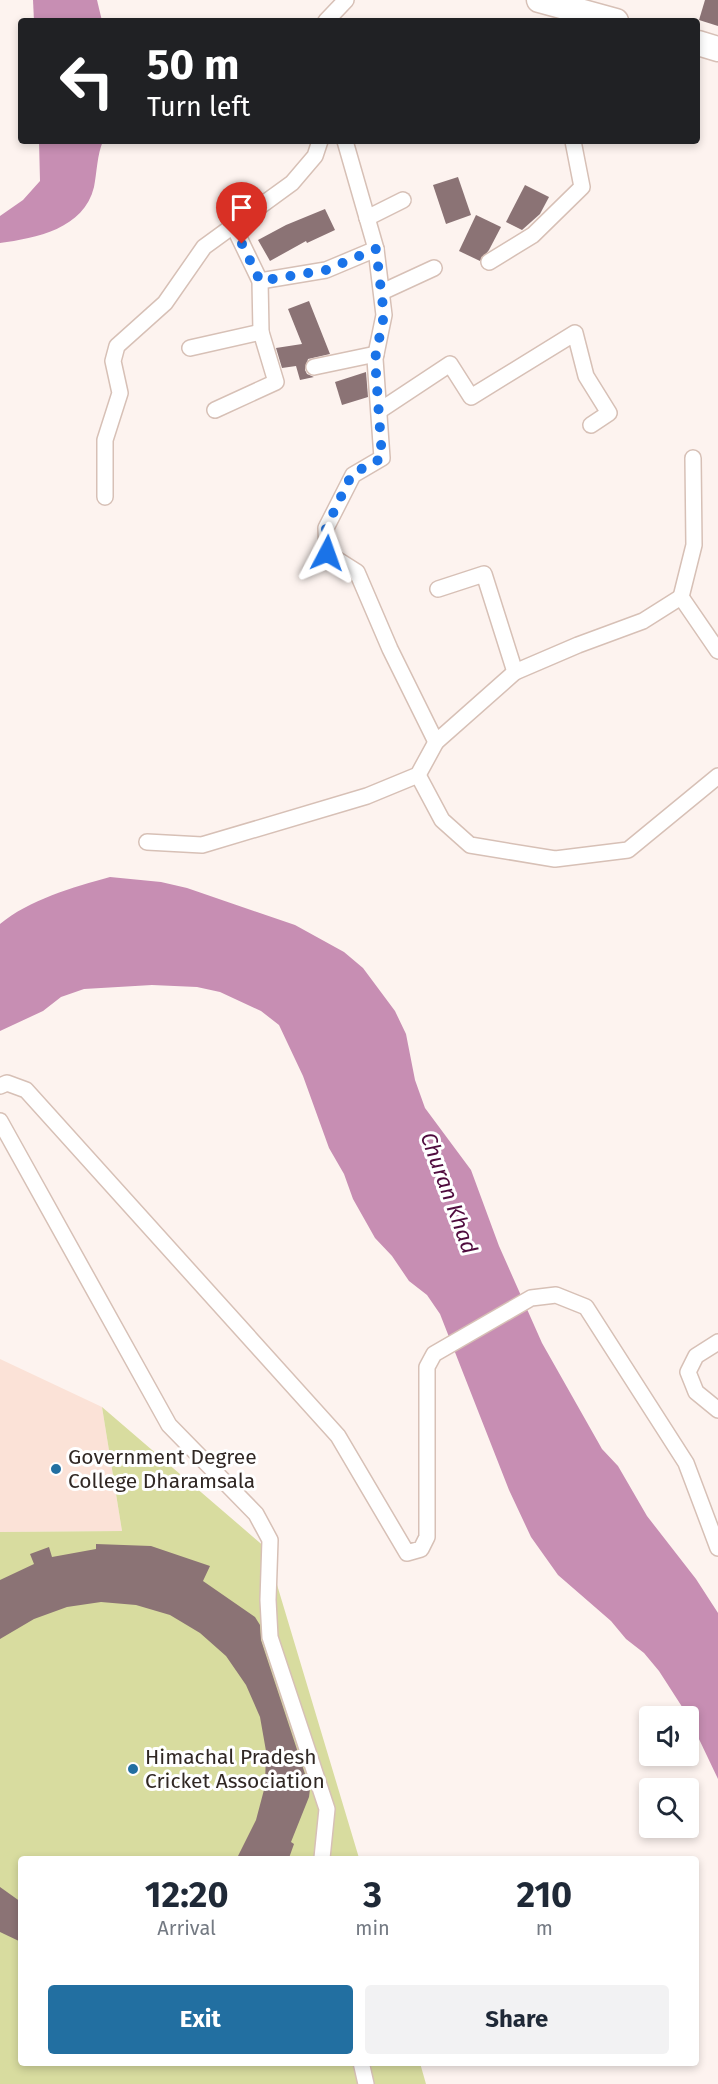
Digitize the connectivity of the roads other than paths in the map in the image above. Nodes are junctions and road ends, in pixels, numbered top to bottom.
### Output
1 (346, 0) edge
2 (539, 0) edge
3 (581, 16) edge
4 (329, 18) edge
5 (700, 44) edge
6 (718, 49) edge
7 (319, 144) edge
8 (346, 144) edge
9 (574, 144) edge
10 (404, 200) dead end
11 (367, 218) junction
12 (232, 225) junction
13 (376, 249) junction
14 (489, 262) dead end
15 (434, 268) dead end
16 (260, 281) junction
17 (381, 292) junction
18 (261, 332) junction
19 (190, 348) dead end
20 (376, 354) junction
21 (314, 367) dead end
22 (214, 410) dead end
23 (379, 411) junction
24 (591, 425) dead end
25 (693, 458) dead end
26 (105, 497) dead end
27 (438, 589) dead end
28 (681, 597) junction
29 (718, 651) edge
30 (515, 672) junction
31 (436, 742) junction
32 (418, 775) junction
33 (718, 776) edge
34 (147, 842) dead end
35 (0, 1086) edge
36 (0, 1121) edge
37 (718, 1342) edge
38 (718, 1410) edge
39 (718, 1548) edge
40 (322, 1856) edge
41 (362, 2066) edge
42 (366, 2084) edge

1 - 4 street
2 - 3 main road
5 - 6 main road
7 - 12 street
8 - 11 street
9 - 14 street
10 - 11 street
11 - 13 street
12 - 16 street
12 - 26 street
13 - 16 street
13 - 17 street
15 - 17 street
16 - 18 street
17 - 20 street
18 - 19 street
18 - 22 street
20 - 21 street
20 - 23 street
23 - 24 street
23 - 31 street
25 - 28 street
27 - 30 street
28 - 29 street
28 - 30 street
30 - 31 street
31 - 32 street
32 - 33 street
32 - 34 street
35 - 39 street
36 - 40 street
37 - 38 street
41 - 42 street

